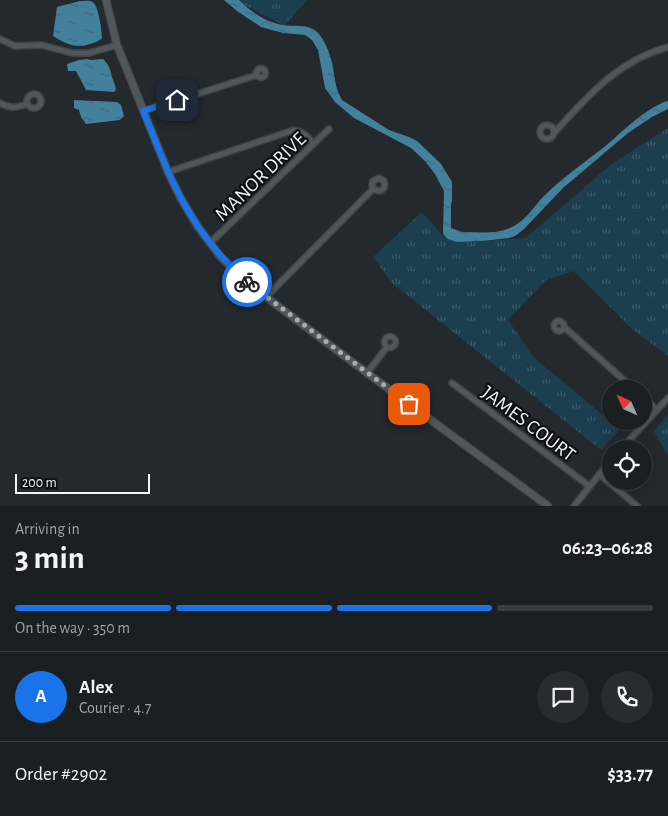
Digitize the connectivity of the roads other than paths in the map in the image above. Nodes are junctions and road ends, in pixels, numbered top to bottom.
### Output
1 (106, 0) edge
2 (0, 39) edge
3 (117, 45) junction
4 (668, 47) edge
5 (257, 75) dead end
6 (0, 103) edge
7 (28, 104) dead end
8 (143, 111) junction
9 (329, 129) dead end
10 (554, 134) dead end
11 (314, 144) junction
12 (168, 172) junction
13 (373, 189) dead end
14 (210, 244) junction
15 (266, 297) junction
16 (564, 327) dead end
17 (386, 347) dead end
18 (367, 373) junction
19 (624, 380) edge
20 (452, 383) dead end
21 (668, 398) edge
22 (652, 405) edge
23 (657, 410) junction
24 (629, 440) edge
25 (602, 470) edge
26 (599, 474) junction
27 (589, 486) junction
28 (548, 506) edge
29 (574, 506) edge
30 (637, 506) edge

1 - 3 street
2 - 3 street
3 - 8 street
4 - 10 street
5 - 8 street
6 - 7 street
8 - 12 street
9 - 11 street, MANOR DRIVE
11 - 12 street
11 - 14 street, MANOR DRIVE
12 - 14 street
13 - 15 street
14 - 15 street
15 - 18 street
16 - 19 street
17 - 18 street
18 - 28 street
20 - 27 street, JAMES COURT
21 - 23 street
22 - 23 street
23 - 24 street
25 - 26 street
26 - 27 street
26 - 30 street
27 - 29 street

